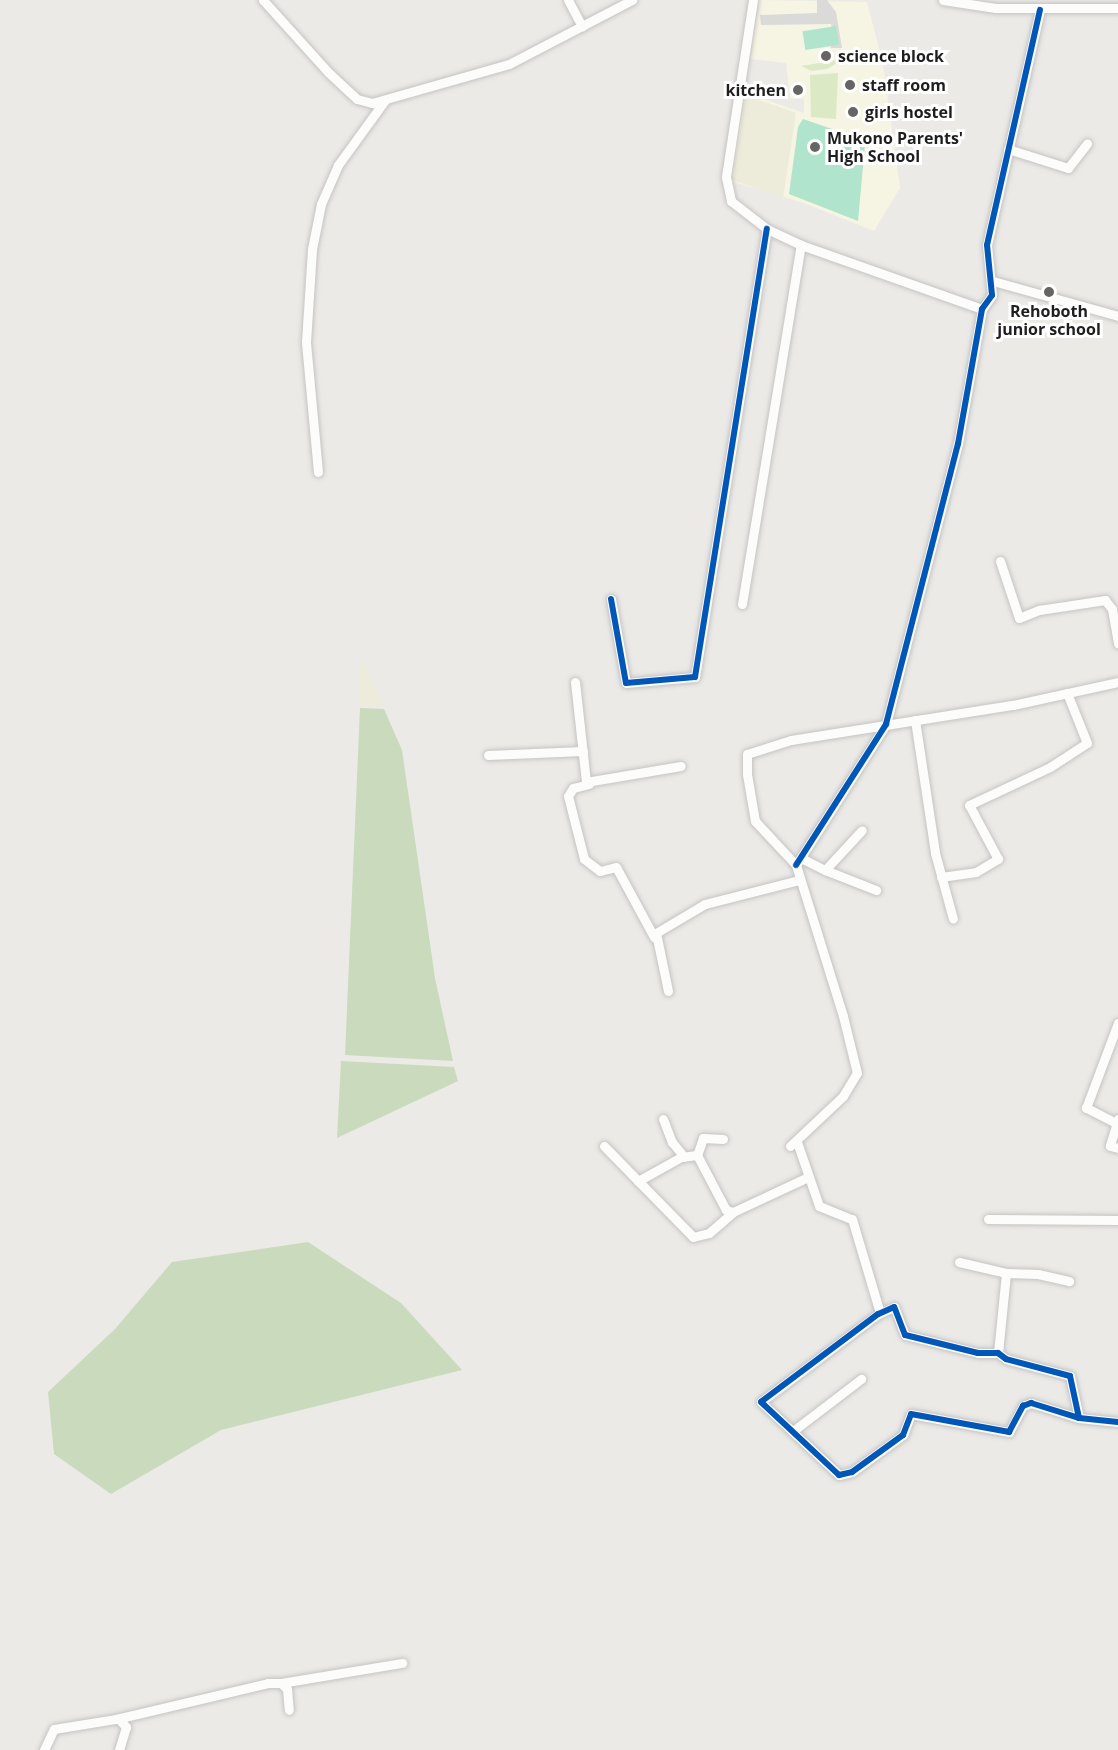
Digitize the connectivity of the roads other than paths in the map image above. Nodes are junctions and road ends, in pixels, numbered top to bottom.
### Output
1 (263, 0) edge
2 (568, 0) edge
3 (632, 0) edge
4 (753, 0) edge
5 (943, 0) edge
6 (995, 4) edge
7 (1112, 5) edge
8 (1040, 10) junction
9 (582, 26) junction
10 (385, 100) junction
11 (1087, 144) dead end
12 (1008, 149) junction
13 (767, 229) junction
14 (801, 245) junction
15 (993, 282) junction
16 (982, 309) junction
17 (1118, 316) edge
18 (318, 472) dead end
19 (1000, 561) dead end
20 (611, 599) dead end
21 (742, 604) dead end
22 (1118, 643) edge
23 (575, 682) dead end
24 (1118, 682) edge
25 (1067, 693) junction
26 (915, 720) junction
27 (886, 724) junction
28 (583, 751) junction
29 (488, 755) dead end
30 (681, 766) dead end
31 (589, 784) junction
32 (862, 830) dead end
33 (799, 862) junction
34 (825, 870) junction
35 (942, 877) junction
36 (799, 880) junction
37 (876, 890) dead end
38 (953, 919) dead end
39 (654, 937) junction
40 (668, 991) dead end
41 (1118, 1023) edge
42 (663, 1119) dead end
43 (1117, 1121) edge
44 (723, 1139) dead end
45 (604, 1146) dead end
46 (1118, 1148) edge
47 (697, 1155) junction
48 (684, 1157) junction
49 (808, 1177) junction
50 (638, 1181) junction
51 (733, 1212) junction
52 (988, 1219) dead end
53 (1118, 1220) edge
54 (959, 1263) dead end
55 (1006, 1274) junction
56 (1069, 1281) dead end
57 (880, 1313) junction
58 (998, 1353) junction
59 (861, 1379) dead end
60 (1079, 1418) junction
61 (1118, 1422) edge
62 (794, 1431) junction
63 (402, 1663) dead end
64 (281, 1683) junction
65 (288, 1710) dead end
66 (119, 1719) junction
67 (44, 1750) edge
68 (119, 1750) edge

1 - 10 street
2 - 9 street
3 - 9 street
4 - 13 street
5 - 6 street
6 - 8 street
7 - 8 street
8 - 12 street
9 - 10 street
10 - 18 street
11 - 12 street
12 - 15 street
13 - 14 street
13 - 20 street
14 - 16 street
14 - 21 street
15 - 16 street
15 - 17 street
16 - 27 street
19 - 22 street
23 - 28 street
24 - 25 street
25 - 26 street
25 - 35 street
26 - 27 street
26 - 35 street
27 - 33 street
27 - 33 street
28 - 29 street
28 - 31 street
30 - 31 street
31 - 39 street
32 - 34 street
33 - 34 street
33 - 36 street
34 - 37 street
35 - 38 street
36 - 39 street
36 - 49 street
39 - 40 street
41 - 43 street
42 - 48 street
43 - 46 street
44 - 47 street
45 - 50 street
47 - 48 street
47 - 51 street
48 - 50 street
49 - 51 street
49 - 57 street
50 - 51 street
52 - 53 street
54 - 55 street
55 - 56 street
55 - 58 street
57 - 58 street
57 - 62 street
58 - 60 street
59 - 62 street
60 - 61 street
60 - 62 street
63 - 64 street
64 - 65 street
64 - 66 street
66 - 67 street
66 - 68 street

